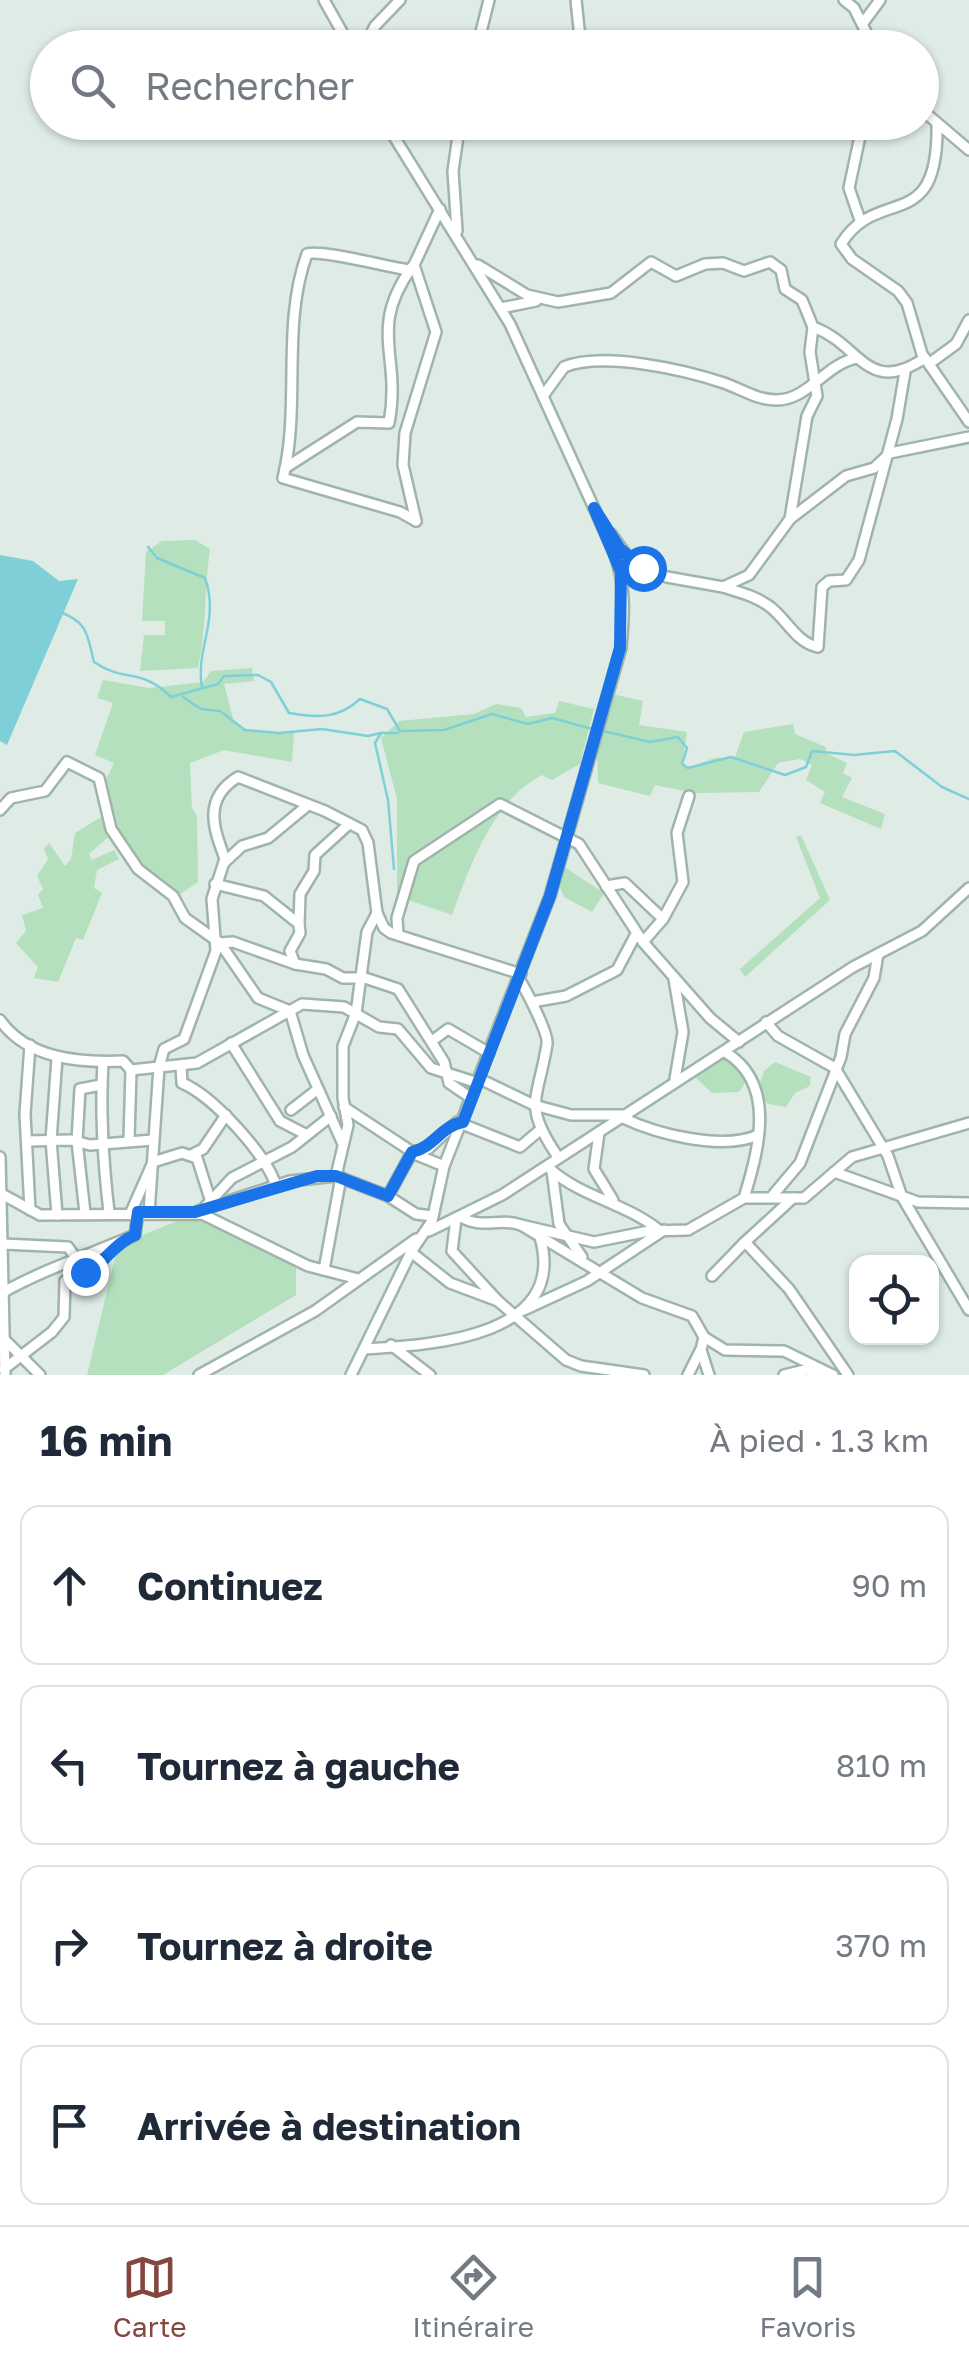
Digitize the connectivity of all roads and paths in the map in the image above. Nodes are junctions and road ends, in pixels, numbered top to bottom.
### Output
1 (324, 0) edge
2 (400, 0) edge
3 (489, 0) edge
4 (576, 0) edge
5 (844, 0) edge
6 (880, 0) edge
7 (863, 23) junction
8 (341, 30) edge
9 (373, 30) edge
10 (482, 30) edge
11 (579, 30) edge
12 (866, 30) edge
13 (939, 126) edge
14 (396, 140) edge
15 (458, 140) edge
16 (859, 140) edge
17 (936, 140) edge
18 (969, 150) edge
19 (440, 209) junction
20 (860, 220) junction
21 (458, 238) junction
22 (473, 260) junction
23 (412, 267) junction
24 (544, 300) junction
25 (501, 308) junction
26 (969, 320) edge
27 (813, 327) junction
28 (918, 344) junction
29 (857, 358) junction
30 (927, 360) junction
31 (907, 370) junction
32 (814, 382) junction
33 (543, 396) junction
34 (389, 422) junction
35 (969, 422) edge
36 (406, 428) junction
37 (969, 436) edge
38 (884, 460) junction
39 (285, 468) junction
40 (594, 508) junction
41 (790, 519) junction
42 (723, 587) junction
43 (689, 796) dead end
44 (308, 805) junction
45 (0, 810) edge
46 (349, 824) junction
47 (554, 831) junction
48 (568, 839) junction
49 (561, 858) junction
50 (225, 862) junction
51 (215, 884) junction
52 (606, 886) junction
53 (969, 888) edge
54 (377, 913) junction
55 (663, 919) junction
56 (299, 924) junction
57 (398, 935) junction
58 (640, 938) junction
59 (218, 942) junction
60 (878, 954) junction
61 (294, 964) junction
62 (520, 976) junction
63 (362, 978) junction
64 (674, 978) junction
65 (532, 1002) junction
66 (290, 1012) junction
67 (356, 1013) junction
68 (0, 1020) edge
69 (766, 1022) junction
70 (432, 1041) junction
71 (739, 1042) junction
72 (232, 1043) junction
73 (30, 1045) junction
74 (724, 1052) junction
75 (490, 1054) junction
76 (57, 1058) junction
77 (103, 1062) junction
78 (181, 1066) junction
79 (159, 1067) junction
80 (835, 1068) junction
81 (131, 1070) junction
82 (446, 1071) junction
83 (675, 1080) junction
84 (479, 1081) junction
85 (102, 1085) junction
86 (318, 1089) junction
87 (471, 1098) junction
88 (343, 1103) junction
89 (534, 1105) junction
90 (291, 1110) dead end
91 (328, 1111) junction
92 (226, 1116) junction
93 (626, 1117) junction
94 (463, 1122) junction
95 (969, 1123) edge
96 (540, 1130) junction
97 (599, 1133) junction
98 (305, 1134) junction
99 (758, 1135) junction
100 (129, 1139) junction
101 (51, 1140) junction
102 (153, 1140) junction
103 (27, 1141) junction
104 (78, 1142) junction
105 (342, 1142) junction
106 (104, 1143) junction
107 (882, 1146) junction
108 (412, 1152) junction
109 (193, 1154) junction
110 (0, 1157) edge
111 (153, 1162) junction
112 (263, 1162) junction
113 (553, 1164) junction
114 (444, 1166) junction
115 (834, 1172) junction
116 (338, 1176) junction
117 (276, 1186) junction
118 (1, 1194) edge
119 (773, 1195) junction
120 (388, 1196) junction
121 (902, 1197) junction
122 (744, 1198) junction
123 (793, 1198) junction
124 (210, 1200) junction
125 (613, 1200) junction
126 (969, 1203) edge
127 (30, 1210) junction
128 (199, 1211) junction
129 (109, 1212) junction
130 (139, 1212) junction
131 (86, 1213) junction
132 (57, 1215) junction
133 (433, 1216) junction
134 (458, 1218) junction
135 (521, 1225) junction
136 (662, 1230) junction
137 (563, 1234) junction
138 (422, 1235) junction
139 (540, 1237) junction
140 (746, 1242) junction
141 (116, 1243) junction
142 (2, 1244) junction
143 (411, 1252) junction
144 (75, 1257) junction
145 (324, 1270) junction
146 (596, 1270) junction
147 (712, 1276) dead end
148 (358, 1279) junction
149 (0, 1293) edge
150 (498, 1301) junction
151 (969, 1310) edge
152 (517, 1314) junction
153 (1, 1336) edge
154 (704, 1337) junction
155 (391, 1346) junction
156 (364, 1349) junction
157 (701, 1350) junction
158 (20, 1356) junction
159 (5, 1372) edge
160 (611, 1372) edge
161 (40, 1375) edge
162 (199, 1375) edge
163 (351, 1375) edge
164 (430, 1375) edge
165 (644, 1375) edge
166 (688, 1375) edge
167 (710, 1375) edge
168 (784, 1375) edge
169 (831, 1375) edge
170 (848, 1375) edge

1 - 8 street
2 - 9 street
3 - 10 street
4 - 11 street
5 - 7 street
6 - 7 street
7 - 12 street
13 - 18 street
14 - 19 street
15 - 21 street
16 - 20 street
17 - 20 street
19 - 21 street
19 - 23 street
20 - 28 street
21 - 22 street
22 - 24 street
22 - 25 street
23 - 34 street
23 - 36 street
23 - 39 street
24 - 25 street
24 - 27 street
25 - 33 street
26 - 30 street
27 - 29 street
27 - 32 street
28 - 30 street
28 - 31 street
29 - 31 street
29 - 32 street
30 - 31 street
30 - 35 street
31 - 38 street
32 - 33 street
32 - 41 street
33 - 40 street
34 - 36 street
34 - 39 street
36 - 39 street
37 - 38 street
38 - 41 street
38 - 42 street
40 - 42 street
40 - 48 street
41 - 42 street
43 - 55 street
44 - 46 street
44 - 50 street
44 - 50 street
45 - 59 street
46 - 54 street
46 - 56 street
47 - 48 street
47 - 49 street
47 - 57 street
48 - 49 street
48 - 52 street
49 - 62 street
50 - 51 street
51 - 56 street
51 - 59 street
52 - 55 street
52 - 58 street
53 - 60 street
54 - 57 street
54 - 63 street
55 - 58 street
56 - 61 street
57 - 62 street
58 - 64 street
58 - 65 street
59 - 61 street
59 - 66 street
59 - 79 street
60 - 69 street
60 - 80 street
61 - 63 street
62 - 65 street
62 - 75 street
63 - 67 street
63 - 70 street
64 - 71 street
64 - 83 street
65 - 89 street
66 - 67 street
66 - 72 street
66 - 86 street
67 - 82 street
67 - 88 street
68 - 73 street
69 - 71 street
69 - 80 street
70 - 75 street
70 - 82 street
71 - 74 street
72 - 78 street
72 - 98 street
73 - 76 street
73 - 103 street
74 - 83 street
74 - 99 street
75 - 84 street
76 - 77 street
76 - 101 street
77 - 81 street
77 - 85 street
78 - 79 street
78 - 92 street
79 - 81 street
79 - 102 street
80 - 107 street
80 - 119 street
81 - 100 street
82 - 84 street
82 - 87 street
83 - 93 street
84 - 87 street
84 - 89 street
85 - 104 street
85 - 106 street
86 - 90 street
86 - 91 street
87 - 94 street
88 - 91 street
88 - 105 street
88 - 108 street
89 - 93 street
89 - 96 street
91 - 98 street
91 - 105 street
92 - 109 street
92 - 112 street
93 - 97 street
93 - 99 street
94 - 96 street
94 - 108 street
94 - 114 street
95 - 107 street
96 - 113 street
97 - 113 street
97 - 125 street
98 - 112 street
99 - 122 street
100 - 102 street
100 - 106 street
101 - 103 street
101 - 104 street
101 - 132 street
102 - 111 street
103 - 127 street
104 - 106 street
104 - 131 street
105 - 116 street
106 - 129 street
107 - 115 street
107 - 121 street
108 - 114 street
108 - 120 street
109 - 111 street
109 - 124 street
110 - 118 street
111 - 130 street
111 - 130 street
112 - 117 street
112 - 124 street
113 - 125 street
113 - 134 street
113 - 137 street
114 - 133 street
115 - 121 street
115 - 123 street
116 - 117 street
116 - 120 street
116 - 145 street
117 - 128 street
118 - 127 street
118 - 142 street
119 - 122 street
119 - 123 street
120 - 133 street
121 - 126 street
121 - 151 street
122 - 136 street
123 - 140 street
124 - 128 street
125 - 136 street
127 - 132 street
128 - 130 street
128 - 145 street
129 - 130 street
129 - 131 street
130 - 141 street
131 - 132 street
133 - 138 street
134 - 135 street
134 - 138 street
134 - 150 street
135 - 137 street
135 - 139 street
136 - 137 street
136 - 146 street
137 - 146 street
138 - 143 street
138 - 148 street
139 - 146 street
139 - 152 street
140 - 147 street
140 - 170 street
141 - 144 street
141 - 158 street
142 - 144 street
142 - 149 street
143 - 150 street
143 - 156 street
144 - 149 street
145 - 148 street
146 - 152 street
146 - 154 street
148 - 162 street
149 - 153 street
150 - 152 street
152 - 155 street
152 - 160 street
153 - 158 street
153 - 159 street
154 - 157 street
154 - 169 street
155 - 156 street
155 - 164 street
156 - 163 street
157 - 166 street
157 - 167 street
158 - 159 street
158 - 161 street
160 - 165 street
168 - 169 street

